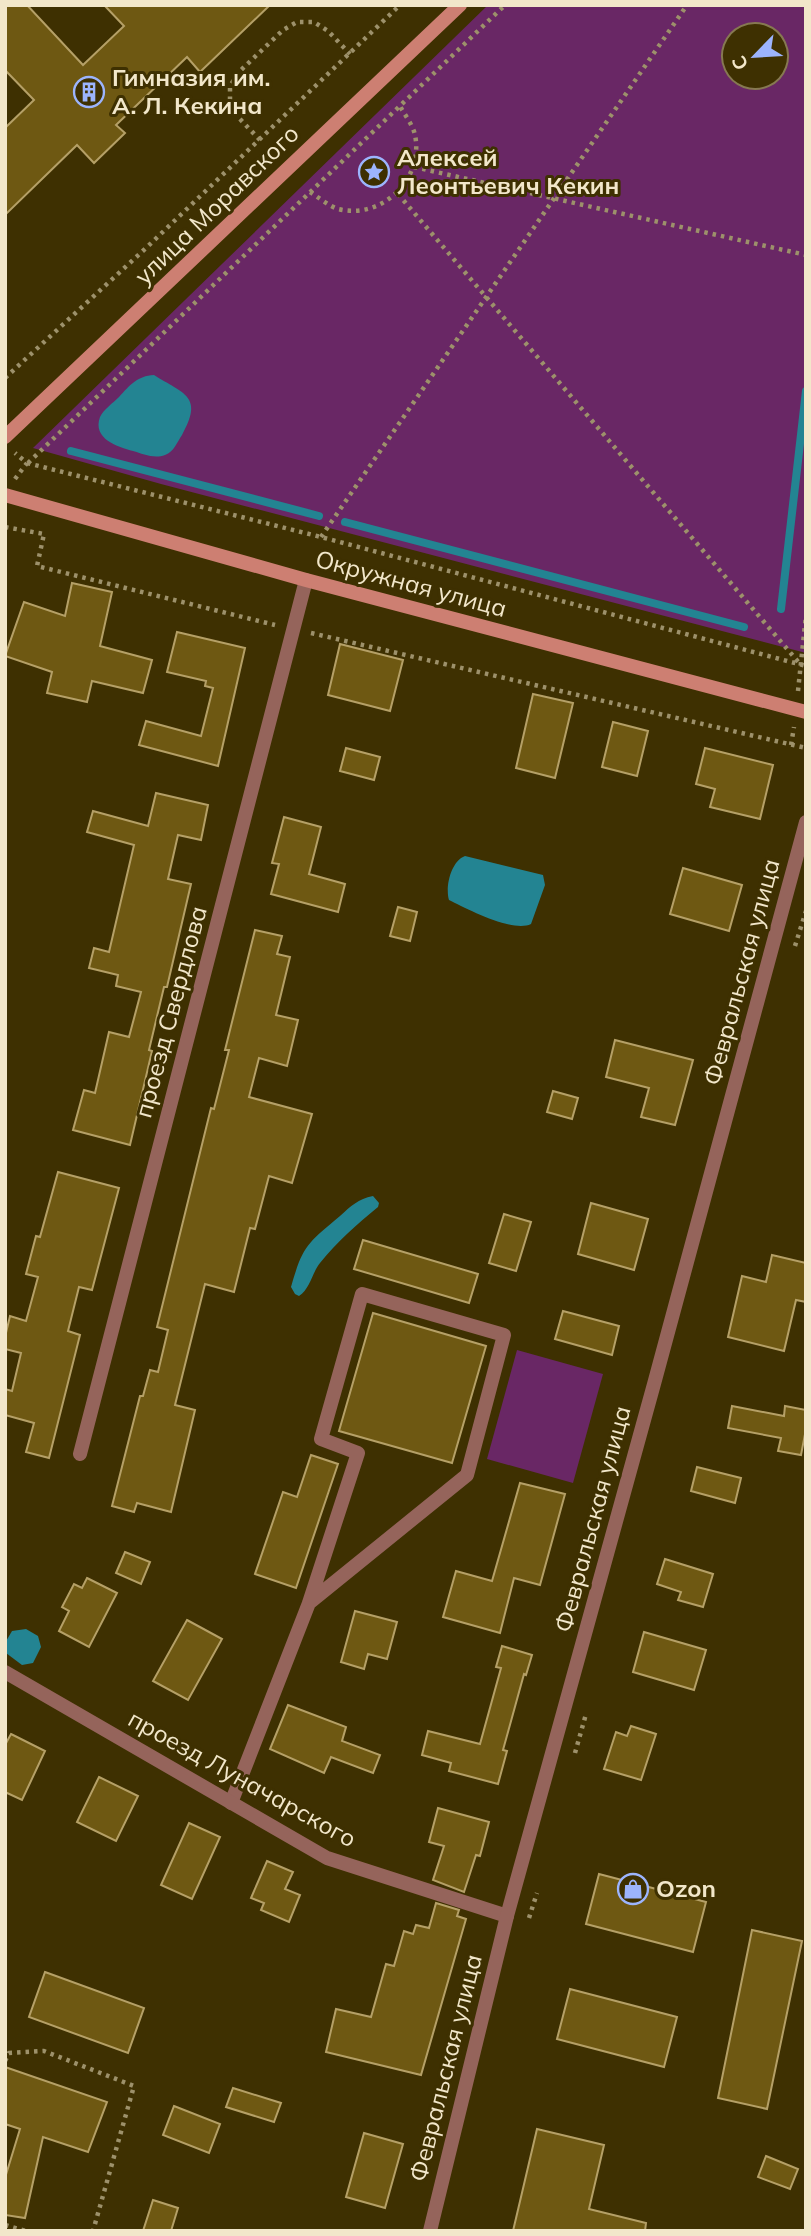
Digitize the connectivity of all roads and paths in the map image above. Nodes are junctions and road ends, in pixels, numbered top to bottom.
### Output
1 (400, 5) edge
2 (460, 5) edge
3 (505, 5) edge
4 (687, 5) edge
5 (350, 54) junction
6 (400, 106) junction
7 (260, 140) junction
8 (414, 167) junction
9 (310, 192) junction
10 (398, 194) junction
11 (555, 199) junction
12 (806, 255) edge
13 (486, 298) junction
14 (5, 378) edge
15 (9, 444) edge
16 (27, 463) junction
17 (9, 488) edge
18 (5, 527) edge
19 (321, 537) junction
20 (306, 580) junction
21 (806, 615) edge
22 (294, 629) junction
23 (803, 666) edge
24 (806, 712) edge
25 (806, 748) edge
26 (806, 822) edge
27 (80, 1454) dead end
28 (309, 1603) junction
29 (5, 1672) edge
30 (231, 1803) junction
31 (507, 1916) junction
32 (5, 2061) edge
33 (5, 2225) edge
34 (26, 2231) edge
35 (93, 2231) edge
36 (430, 2231) edge

1 - 5 path
2 - 15 main road, улица Моравского
3 - 6 path
4 - 11 path
5 - 7 path
5 - 7 path
6 - 8 path
6 - 9 path
7 - 14 path
8 - 10 path
8 - 11 path
9 - 10 path
9 - 16 path
10 - 13 path
11 - 12 path
11 - 13 path
13 - 19 path
13 - 23 path
15 - 16 path
16 - 17 path
16 - 19 path
17 - 20 main road, Окружная улица
18 - 22 path
19 - 23 path
20 - 22 street, проезд Свердлова
20 - 24 main road, Окружная улица
21 - 23 path
22 - 25 path
22 - 27 street, проезд Свердлова
26 - 31 street, Февральская улица
28 - 28 street
28 - 30 street
29 - 30 street, проезд Луначарского
30 - 31 street, проезд Луначарского
31 - 36 street, Февральская улица
32 - 35 path
33 - 34 path

